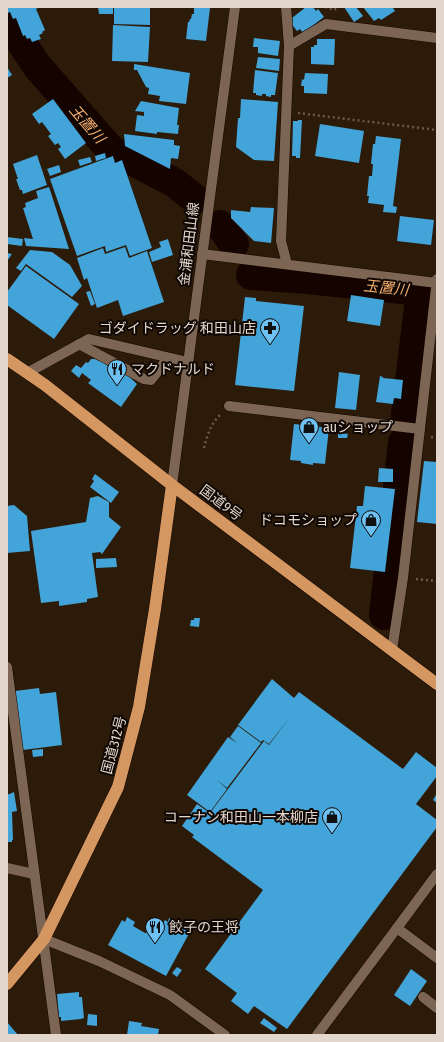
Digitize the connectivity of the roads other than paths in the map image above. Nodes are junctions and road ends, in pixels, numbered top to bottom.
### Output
1 (235, 7) edge
2 (286, 7) edge
3 (437, 38) edge
4 (289, 46) junction
5 (202, 254) junction
6 (287, 264) junction
7 (437, 279) edge
8 (437, 283) edge
9 (79, 344) junction
10 (168, 358) junction
11 (7, 359) edge
12 (188, 362) junction
13 (27, 373) junction
14 (229, 406) road end
15 (420, 429) junction
16 (172, 485) junction
17 (392, 650) junction
18 (7, 667) edge
19 (437, 684) edge
20 (7, 868) edge
21 (34, 874) junction
22 (437, 874) edge
23 (397, 928) junction
24 (44, 939) junction
25 (437, 958) edge
26 (7, 984) edge
27 (423, 997) dead end
28 (437, 1008) edge
29 (56, 1035) edge
30 (225, 1035) edge
31 (317, 1035) edge

1 - 5 street, 金浦和田山線
2 - 4 street
3 - 4 street
4 - 6 street
5 - 6 street
5 - 12 street, 金浦和田山線
6 - 8 street
7 - 8 street
8 - 15 street
9 - 10 street
9 - 10 street
9 - 13 street
10 - 12 street
11 - 13 highway, 国道9号
12 - 16 street, 金浦和田山線
13 - 16 highway, 国道9号
14 - 15 street
15 - 17 street
16 - 17 highway, 国道9号
16 - 24 highway, 国道312号
17 - 19 highway, 国道9号
18 - 21 street
20 - 21 street
21 - 24 street
22 - 23 street
23 - 25 street
23 - 31 street
24 - 26 highway, 国道312号
24 - 29 street
24 - 30 street
27 - 28 street

